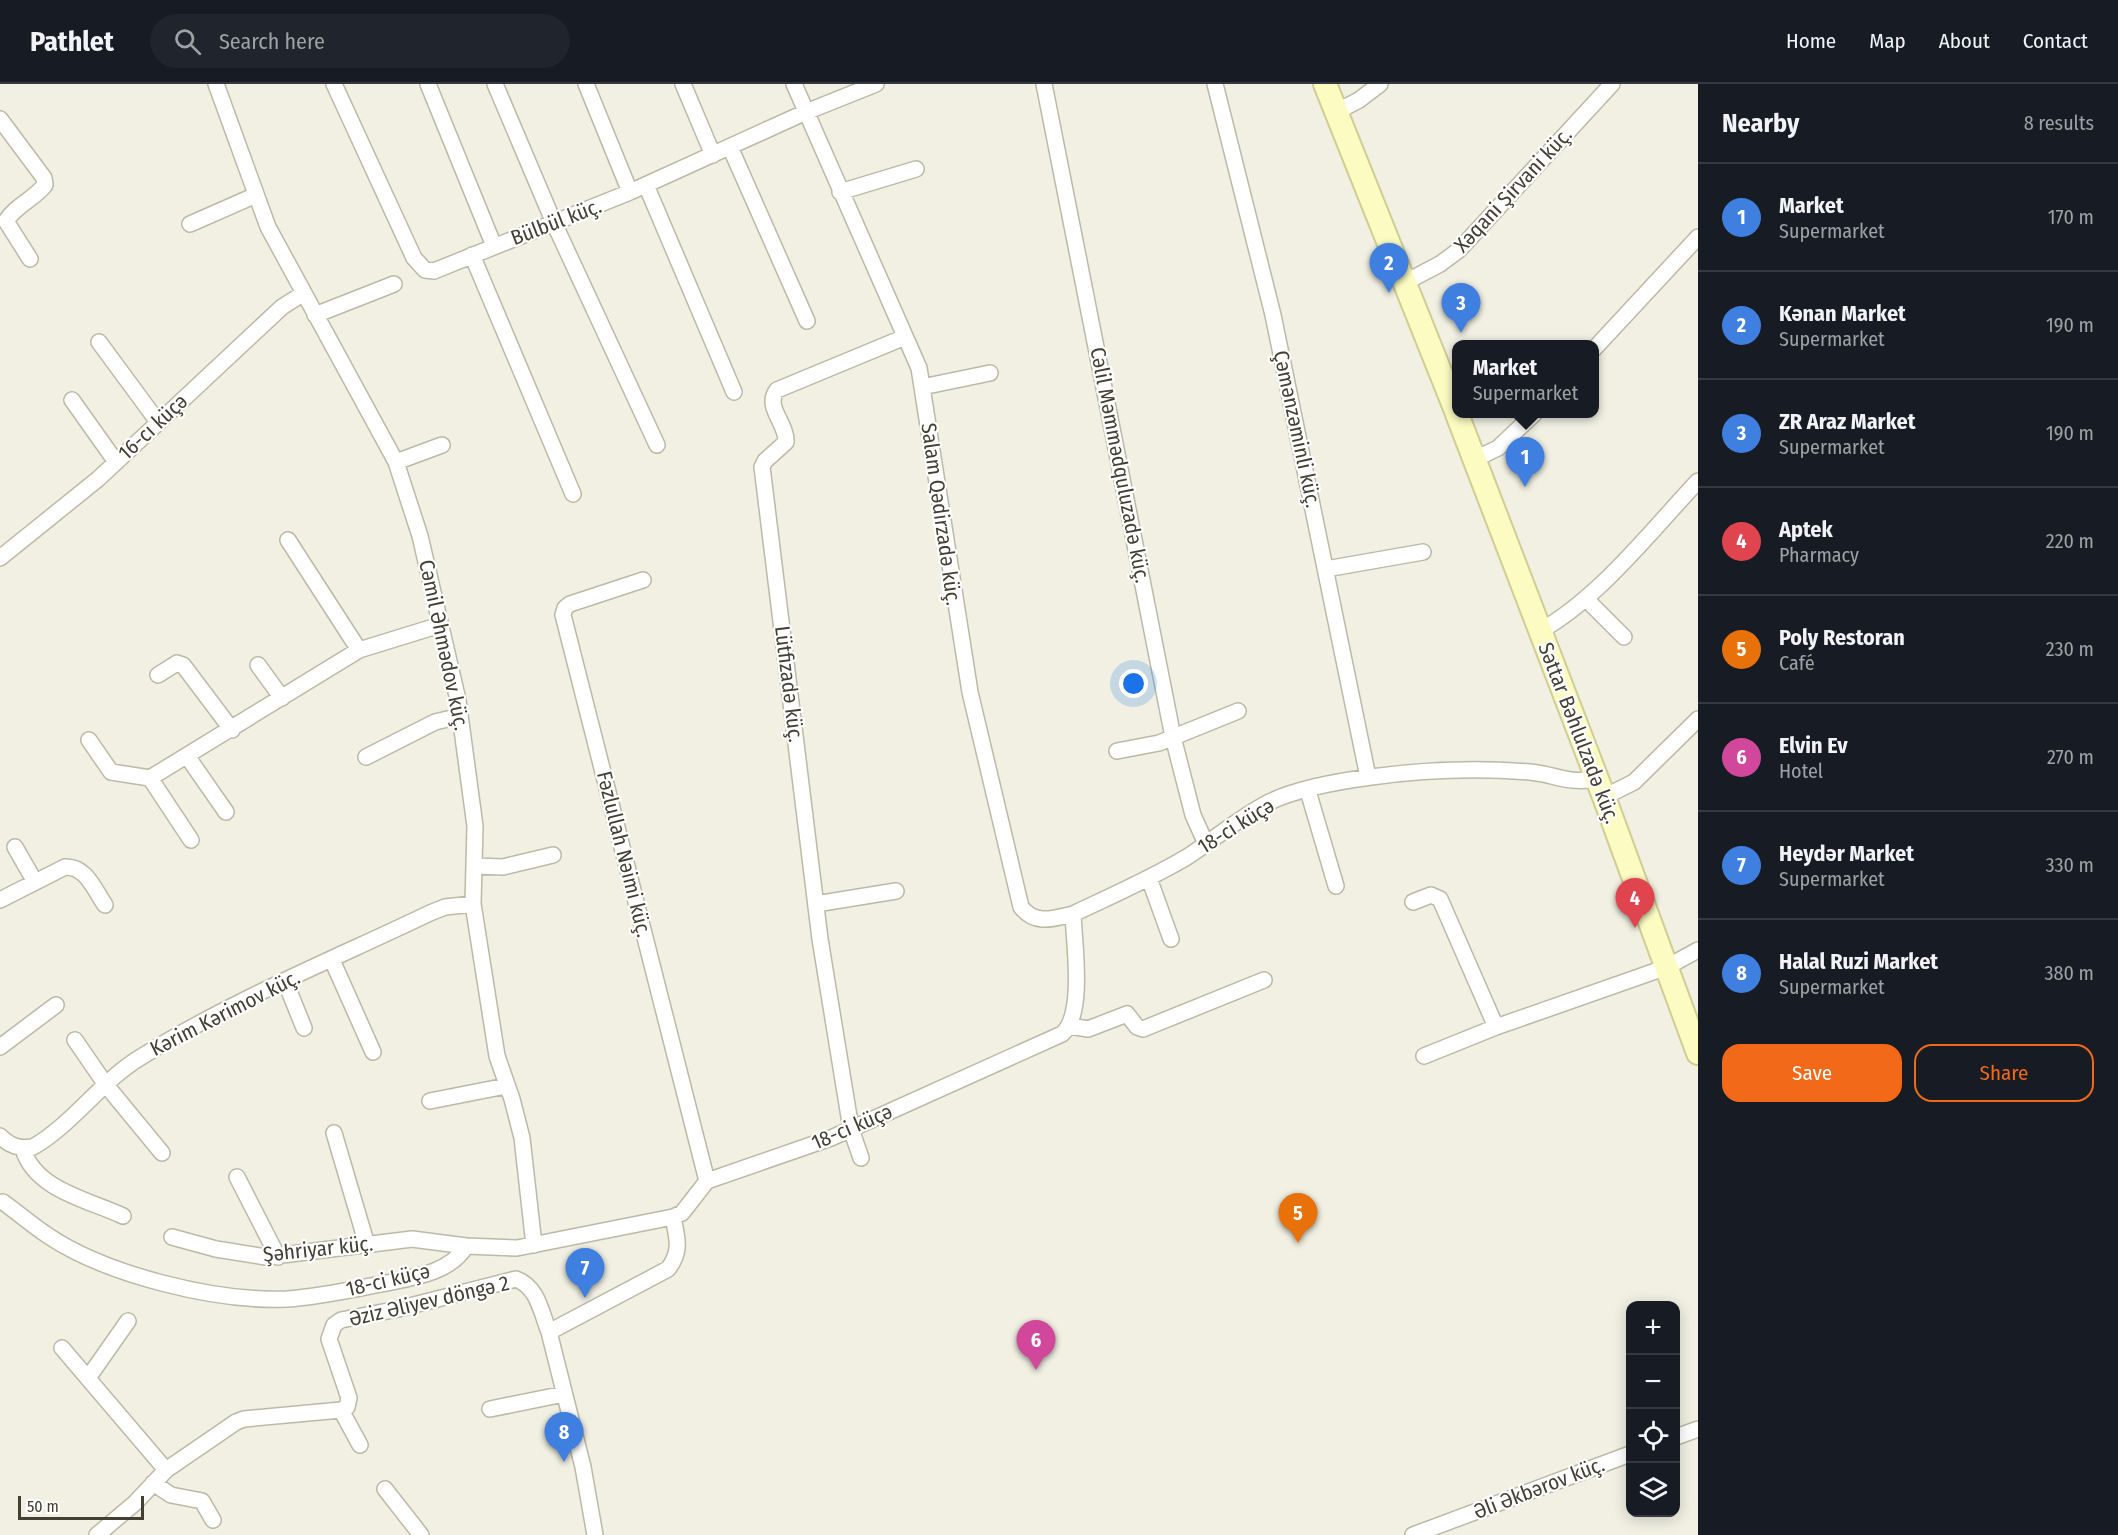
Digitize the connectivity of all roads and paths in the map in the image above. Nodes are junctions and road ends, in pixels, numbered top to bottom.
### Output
1 (216, 84) edge
2 (334, 84) edge
3 (428, 84) edge
4 (495, 84) edge
5 (586, 84) edge
6 (682, 84) edge
7 (794, 84) edge
8 (876, 84) edge
9 (1044, 84) edge
10 (1215, 84) edge
11 (1325, 84) edge
12 (1380, 84) edge
13 (1612, 84) edge
14 (806, 112) junction
15 (1336, 112) junction
16 (0, 119) edge
17 (730, 147) junction
18 (713, 155) junction
19 (915, 170) dead end
20 (646, 185) junction
21 (630, 192) junction
22 (840, 192) junction
23 (256, 195) junction
24 (554, 223) junction
25 (190, 224) dead end
26 (1698, 237) edge
27 (494, 246) junction
28 (472, 255) junction
29 (30, 259) dead end
30 (1404, 283) junction
31 (394, 284) dead end
32 (304, 293) junction
33 (315, 315) junction
34 (807, 321) dead end
35 (905, 337) junction
36 (99, 342) dead end
37 (1599, 344) edge
38 (990, 373) dead end
39 (922, 387) junction
40 (734, 392) dead end
41 (72, 400) dead end
42 (1452, 400) edge
43 (1459, 418) edge
44 (1530, 418) edge
45 (158, 422) junction
46 (442, 445) dead end
47 (657, 445) dead end
48 (1475, 459) junction
49 (116, 462) junction
50 (396, 462) junction
51 (1698, 482) edge
52 (573, 494) dead end
53 (288, 540) dead end
54 (1423, 552) dead end
55 (0, 558) edge
56 (1326, 569) junction
57 (642, 580) dead end
58 (1586, 599) junction
59 (440, 625) junction
60 (1540, 631) junction
61 (1624, 637) dead end
62 (359, 650) junction
63 (258, 664) dead end
64 (158, 675) dead end
65 (282, 698) junction
66 (1238, 711) dead end
67 (460, 716) junction
68 (1698, 720) edge
69 (232, 730) junction
70 (1173, 737) junction
71 (89, 740) dead end
72 (1117, 751) dead end
73 (187, 756) junction
74 (366, 757) dead end
75 (1368, 777) junction
76 (150, 778) junction
77 (1601, 788) junction
78 (1308, 790) junction
79 (226, 812) dead end
80 (191, 840) dead end
81 (1206, 844) junction
82 (15, 847) dead end
83 (553, 855) dead end
84 (475, 866) junction
85 (1149, 878) junction
86 (35, 882) junction
87 (1336, 886) dead end
88 (896, 891) dead end
89 (0, 900) edge
90 (1413, 902) dead end
91 (473, 904) junction
92 (816, 904) junction
93 (105, 905) dead end
94 (1073, 914) junction
95 (1171, 939) dead end
96 (1698, 950) edge
97 (332, 960) junction
98 (1667, 967) junction
99 (1264, 980) dead end
100 (285, 981) junction
101 (56, 1005) dead end
102 (1070, 1026) junction
103 (1496, 1027) junction
104 (304, 1028) dead end
105 (75, 1040) dead end
106 (0, 1047) edge
107 (373, 1052) dead end
108 (1698, 1053) edge
109 (1424, 1056) dead end
110 (106, 1085) junction
111 (506, 1086) junction
112 (430, 1101) dead end
113 (851, 1128) junction
114 (334, 1133) dead end
115 (0, 1136) edge
116 (23, 1149) junction
117 (162, 1153) dead end
118 (861, 1158) dead end
119 (237, 1177) dead end
120 (707, 1181) junction
121 (3, 1202) dead end
122 (123, 1216) dead end
123 (673, 1217) junction
124 (172, 1237) dead end
125 (367, 1245) junction
126 (534, 1245) junction
127 (466, 1246) junction
128 (278, 1257) junction
129 (128, 1321) dead end
130 (549, 1332) junction
131 (62, 1348) dead end
132 (88, 1378) junction
133 (564, 1394) junction
134 (490, 1409) dead end
135 (341, 1410) junction
136 (1698, 1429) edge
137 (1680, 1436) edge
138 (360, 1445) dead end
139 (1626, 1455) edge
140 (165, 1470) junction
141 (153, 1483) junction
142 (385, 1489) dead end
143 (213, 1520) dead end
144 (97, 1535) edge
145 (421, 1535) edge
146 (595, 1535) edge
147 (1413, 1535) edge

1 - 23 street, Cəmil Əhmədov küç.
2 - 28 street, Bülbül küç.
3 - 27 street
4 - 24 street
5 - 21 street
6 - 18 street
7 - 14 street, Salam Qədirzadə küç.
8 - 14 street, Bülbül küç.
9 - 70 street, Cəlil Məmmədquluzadə küç.
10 - 56 street, Çəmənzəminli küç.
11 - 15 street, Səttar Bəhlulzadə küç.
12 - 15 street
13 - 30 street, Xəqani Şirvani küç.
14 - 17 street, Bülbül küç.
14 - 22 street, Salam Qədirzadə küç.
15 - 30 street, Səttar Bəhlulzadə küç.
16 - 29 street
17 - 18 street, Bülbül küç.
17 - 34 street
18 - 20 street, Bülbül küç.
19 - 22 street
20 - 21 street, Bülbül küç.
20 - 40 street
21 - 24 street, Bülbül küç.
22 - 35 street, Salam Qədirzadə küç.
23 - 25 street
23 - 32 street, Cəmil Əhmədov küç.
24 - 27 street, Bülbül küç.
24 - 47 street
26 - 37 street
27 - 28 street, Bülbül küç.
28 - 52 street
30 - 42 street, Səttar Bəhlulzadə küç.
31 - 33 street
32 - 33 street, Cəmil Əhmədov küç.
32 - 45 street, 16-cı küçə
33 - 50 street, Cəmil Əhmədov küç.
35 - 39 street, Salam Qədirzadə küç.
35 - 92 street, Lütfizadə küç.
36 - 45 street
38 - 39 street
39 - 94 street, Salam Qədirzadə küç.
41 - 49 street
43 - 48 street, Səttar Bəhlulzadə küç.
44 - 48 street
45 - 49 street, 16-cı küçə
46 - 50 street
48 - 60 street, Səttar Bəhlulzadə küç.
49 - 55 street, 16-cı küçə
50 - 59 street, Cəmil Əhmədov küç.
51 - 58 street
53 - 62 street
54 - 56 street
56 - 75 street, Çəmənzəminli küç.
57 - 120 street, Fəzlullah Nəimi küç.
58 - 60 street
58 - 61 street
59 - 62 street
59 - 67 street, Cəmil Əhmədov küç.
60 - 77 street, Səttar Bəhlulzadə küç.
62 - 65 street
63 - 65 street
64 - 69 street
65 - 69 street
66 - 70 street
67 - 74 street
67 - 84 street, Cəmil Əhmədov küç.
68 - 77 street
69 - 73 street
70 - 72 street
70 - 81 street, Cəlil Məmmədquluzadə küç.
71 - 76 street
73 - 76 street
73 - 79 street
75 - 77 street, 18-ci küçə
75 - 78 street, 18-ci küçə
76 - 80 street
77 - 98 street, Səttar Bəhlulzadə küç.
78 - 81 street, 18-ci küçə
78 - 87 street
81 - 85 street, 18-ci küçə
82 - 86 street
83 - 84 street
84 - 91 street, Cəmil Əhmədov küç.
85 - 94 street, 18-ci küçə
85 - 95 street
86 - 89 street
86 - 93 street
88 - 92 street
90 - 103 street
91 - 97 street, Kərim Kərimov küç.
91 - 111 street, Cəmil Əhmədov küç.
92 - 113 street, Lütfizadə küç.
94 - 102 street
96 - 98 street
97 - 100 street, Kərim Kərimov küç.
97 - 107 street
98 - 103 street
98 - 108 street, Səttar Bəhlulzadə küç.
99 - 102 street
100 - 104 street
100 - 110 street, Kərim Kərimov küç.
101 - 106 street
102 - 113 street, 18-ci küçə
103 - 109 street
105 - 110 street
110 - 116 street, Kərim Kərimov küç.
110 - 117 street
111 - 112 street
111 - 126 street, Cəmil Əhmədov küç.
113 - 118 street, Lütfizadə küç.
113 - 120 street, 18-ci küçə
114 - 125 street
115 - 116 street
116 - 122 street
119 - 128 street
120 - 123 street
121 - 127 street, 18-ci küçə
123 - 126 street
123 - 130 street
124 - 128 street, Şəhriyar küç.
125 - 127 street, Şəhriyar küç.
125 - 128 street, Şəhriyar küç.
126 - 127 street
129 - 132 street
130 - 133 street
130 - 135 street, Əziz Əliyev döngə 2
131 - 132 street
132 - 140 street
133 - 134 street
133 - 146 street
135 - 138 street
135 - 140 street
136 - 137 street
139 - 147 street, Əli Əkbərov küç.
140 - 141 street
141 - 143 street
141 - 144 street
142 - 145 street

